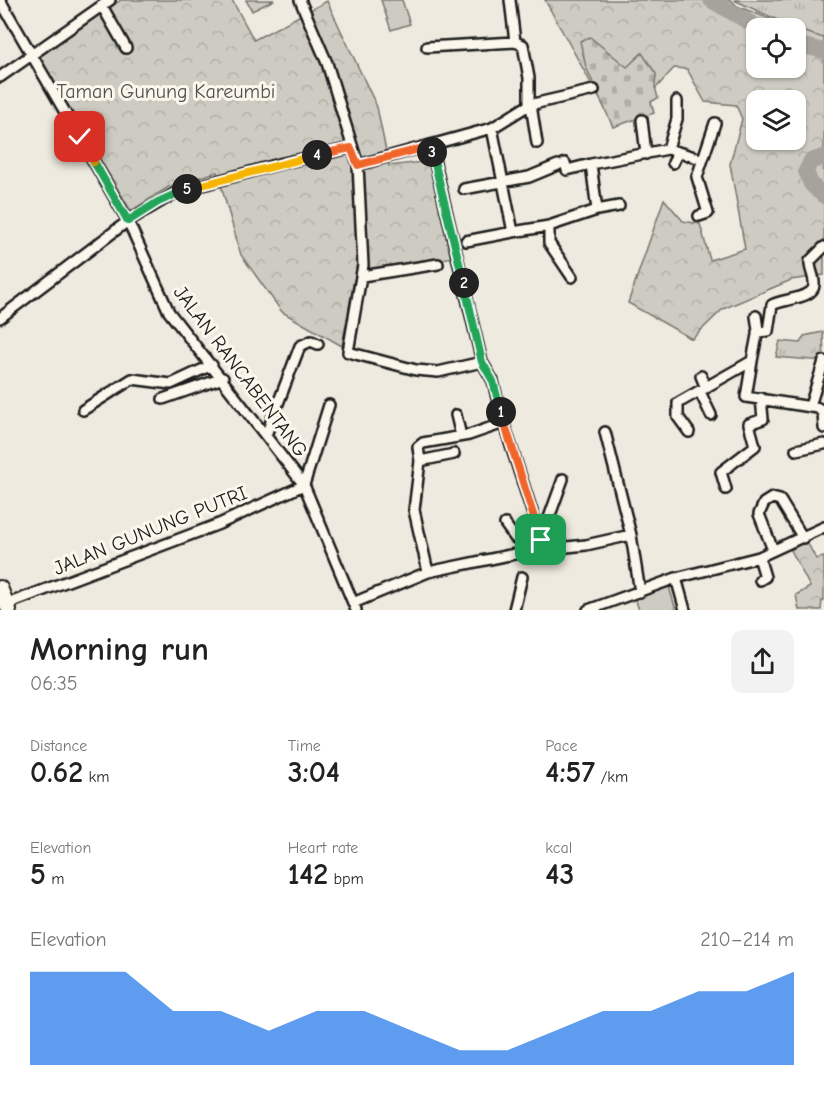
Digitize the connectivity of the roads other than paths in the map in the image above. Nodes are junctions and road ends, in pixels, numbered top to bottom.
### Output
1 (0, 0) edge
2 (300, 0) edge
3 (510, 0) edge
4 (106, 3) edge
5 (515, 42) junction
6 (427, 47) dead end
7 (126, 48) dead end
8 (32, 53) junction
9 (0, 77) edge
10 (594, 90) dead end
11 (677, 101) dead end
12 (530, 105) junction
13 (642, 120) dead end
14 (715, 123) dead end
15 (492, 128) junction
16 (537, 142) dead end
17 (431, 146) junction
18 (351, 148) junction
19 (668, 149) junction
20 (678, 152) junction
21 (646, 154) junction
22 (701, 159) junction
23 (673, 163) dead end
24 (591, 164) junction
25 (358, 165) junction
26 (504, 181) junction
27 (464, 189) dead end
28 (619, 206) dead end
29 (597, 210) junction
30 (699, 216) dead end
31 (128, 221) junction
32 (549, 226) junction
33 (513, 232) junction
34 (466, 241) dead end
35 (824, 247) edge
36 (438, 264) dead end
37 (362, 276) junction
38 (572, 277) dead end
39 (756, 316) dead end
40 (0, 318) edge
41 (757, 332) junction
42 (318, 344) dead end
43 (752, 361) junction
44 (824, 361) edge
45 (482, 362) junction
46 (212, 365) junction
47 (701, 375) dead end
48 (223, 378) junction
49 (703, 390) junction
50 (761, 398) junction
51 (163, 399) dead end
52 (329, 405) dead end
53 (810, 406) junction
54 (83, 410) dead end
55 (456, 415) dead end
56 (711, 415) dead end
57 (503, 424) junction
58 (824, 428) edge
59 (605, 432) dead end
60 (689, 432) dead end
61 (266, 435) junction
62 (461, 436) junction
63 (824, 444) edge
64 (796, 450) dead end
65 (454, 454) dead end
66 (420, 461) junction
67 (563, 479) dead end
68 (304, 485) junction
69 (726, 489) dead end
70 (505, 524) dead end
71 (824, 527) edge
72 (632, 535) junction
73 (803, 538) junction
74 (543, 545) junction
75 (529, 550) junction
76 (773, 550) junction
77 (759, 557) junction
78 (428, 572) junction
79 (522, 577) dead end
80 (676, 579) junction
81 (760, 580) dead end
82 (0, 588) edge
83 (640, 592) junction
84 (355, 606) edge
85 (8, 607) edge
86 (514, 610) edge
87 (588, 610) edge
88 (685, 610) edge

1 - 8 street, JALAN RANCABENTANG
2 - 18 street
3 - 5 street
4 - 7 street
4 - 8 street
5 - 6 street
5 - 12 street
8 - 9 street
8 - 31 street, JALAN RANCABENTANG
10 - 12 street
11 - 19 street
12 - 15 street
12 - 16 street
13 - 21 street
14 - 22 street
15 - 17 street
15 - 26 street
17 - 25 street
17 - 45 street
18 - 25 street
18 - 31 street
19 - 20 street
19 - 21 street
20 - 22 street
20 - 23 street
21 - 24 street
22 - 30 street
24 - 26 street
24 - 29 street
25 - 37 street
26 - 27 street
26 - 33 street
28 - 29 street
29 - 32 street
31 - 40 street
31 - 46 street, JALAN RANCABENTANG
32 - 33 street
32 - 38 street
33 - 34 street
35 - 41 street
36 - 37 street
37 - 45 street
39 - 41 street
41 - 43 street
42 - 61 street
43 - 49 street
43 - 50 street
44 - 53 street
45 - 57 street
46 - 48 street, JALAN RANCABENTANG
46 - 54 street
47 - 49 street
48 - 51 street
48 - 61 street, JALAN RANCABENTANG
49 - 56 street
49 - 60 street
50 - 53 street
50 - 69 street
52 - 68 street
53 - 58 street
55 - 62 street
57 - 62 street
57 - 74 street
59 - 72 street
61 - 68 street, JALAN RANCABENTANG
62 - 66 street
63 - 64 street
65 - 66 street
66 - 78 street
67 - 74 street
68 - 84 street, JALAN RANCABENTANG
68 - 85 street, JALAN GUNUNG PUTRI
70 - 75 street
71 - 73 street
72 - 74 street
72 - 83 street
73 - 76 street
73 - 76 street
74 - 75 street
75 - 78 street
76 - 77 street
77 - 80 street
77 - 81 street
78 - 84 street
79 - 86 street
80 - 83 street
80 - 88 street
82 - 85 main road
83 - 87 street

